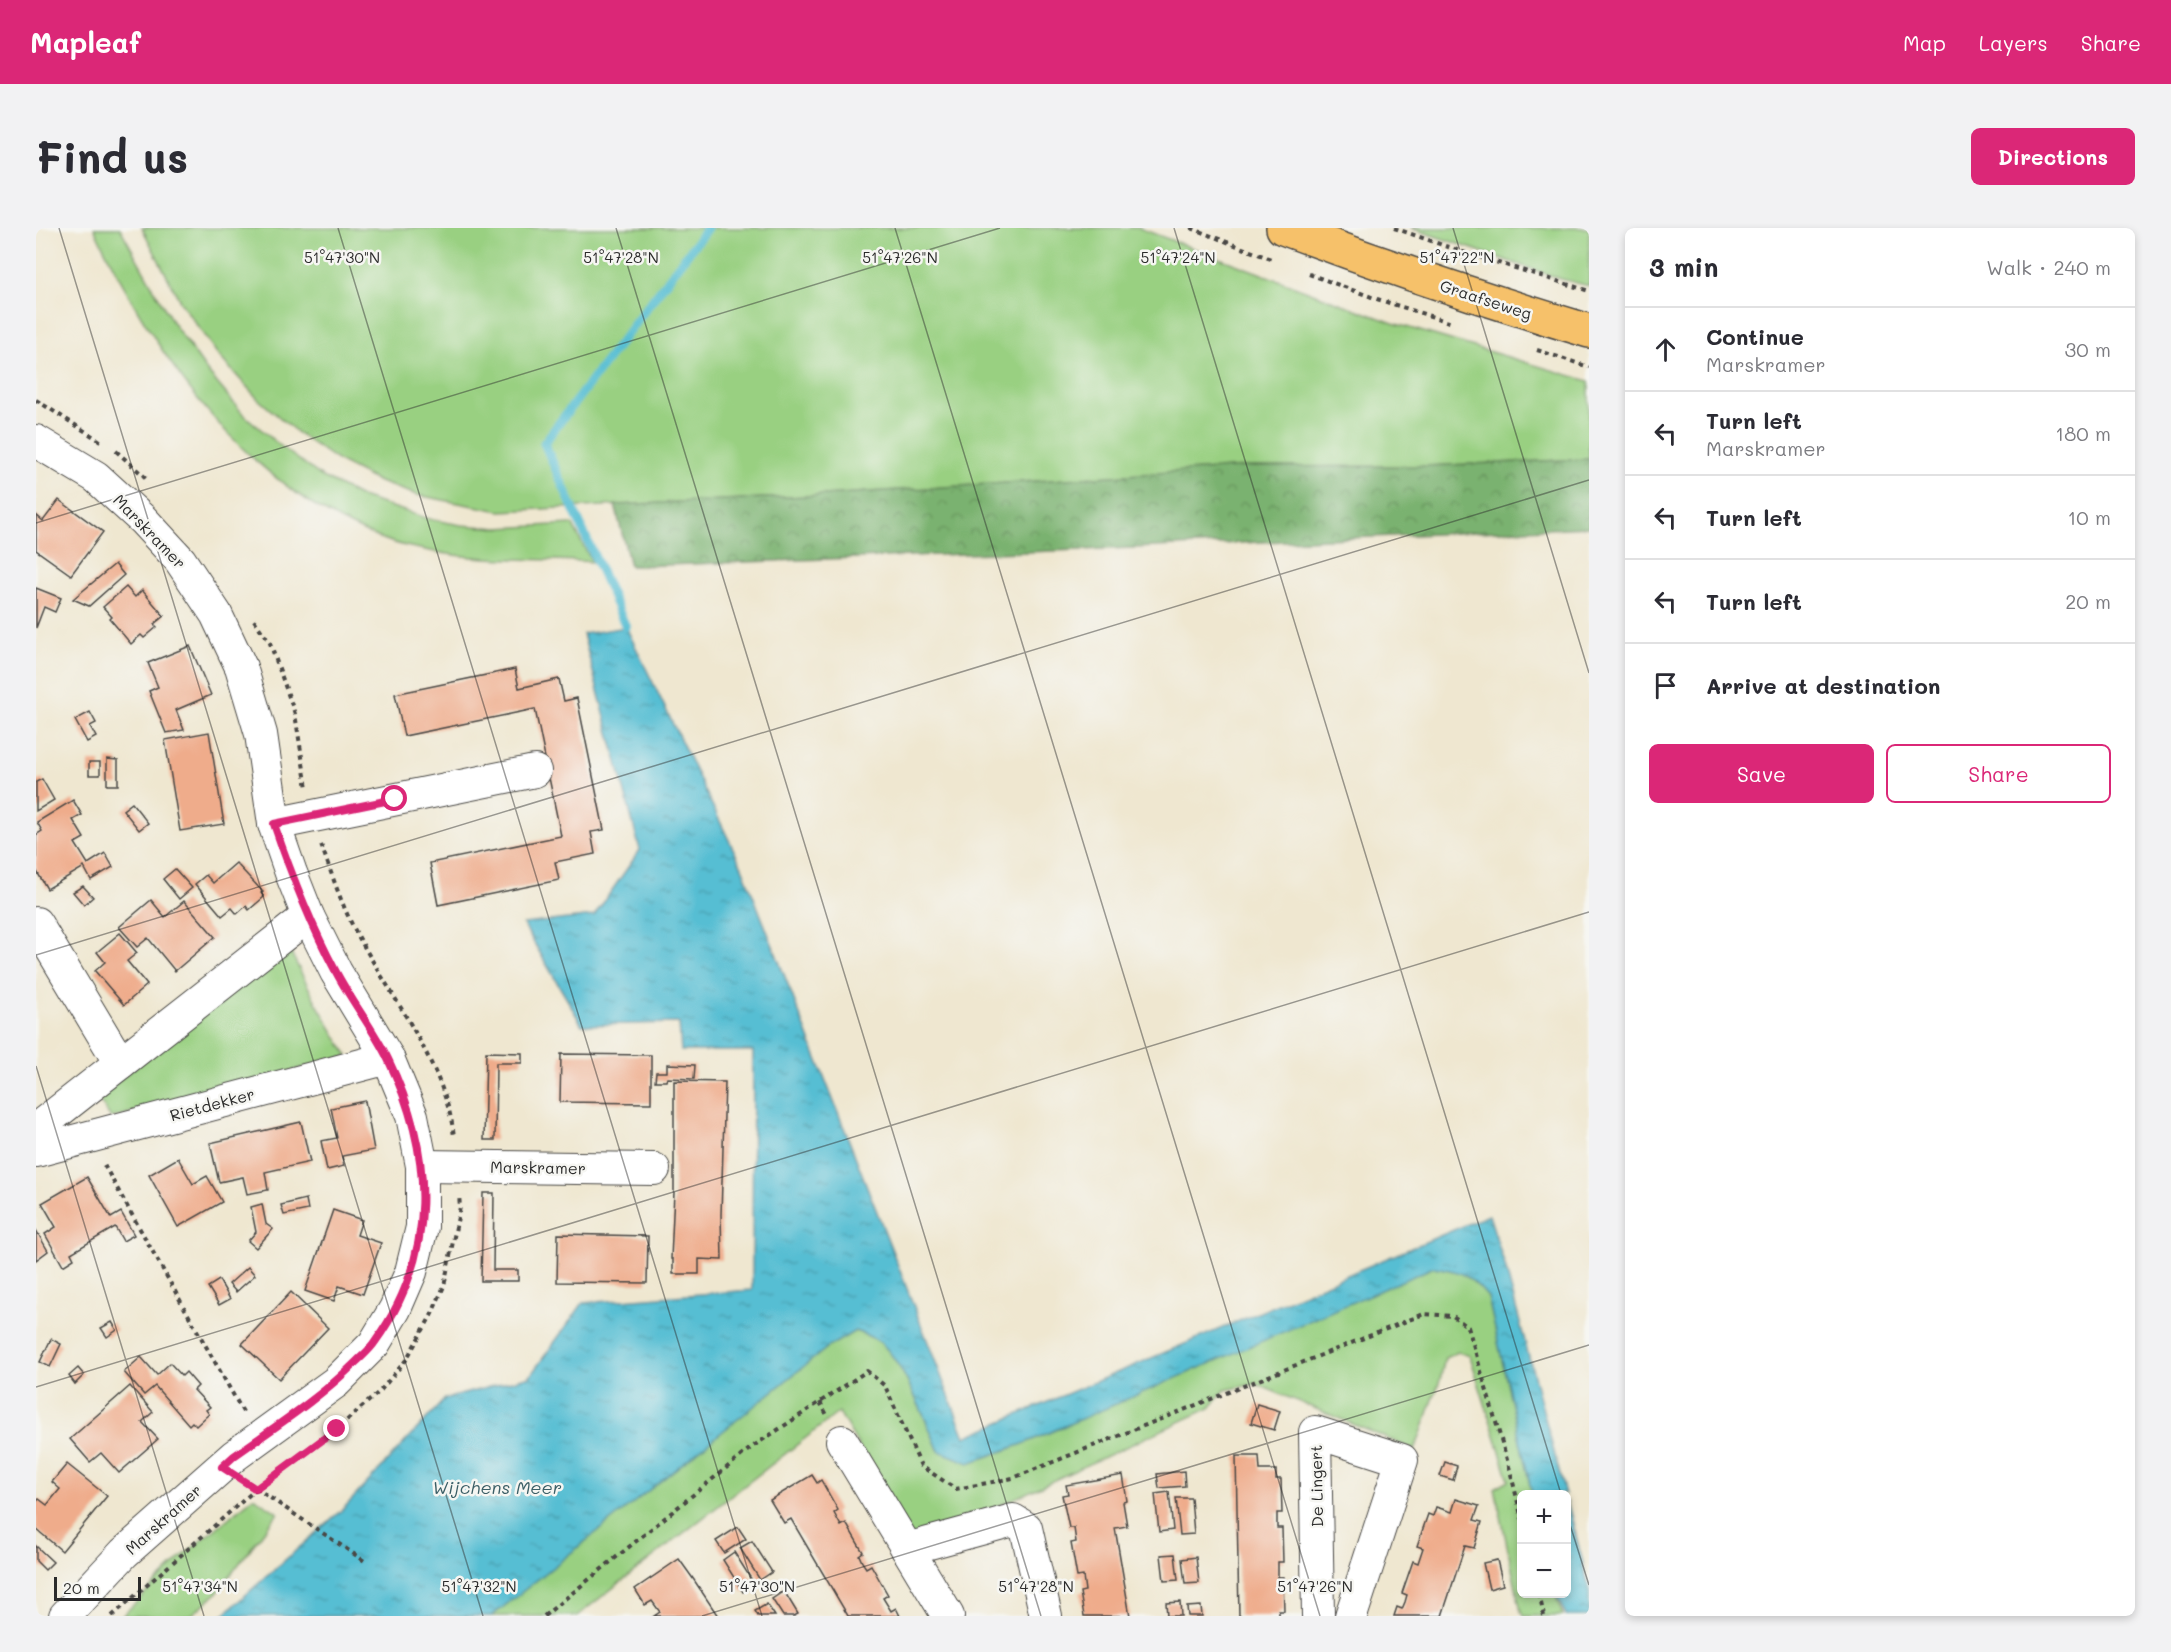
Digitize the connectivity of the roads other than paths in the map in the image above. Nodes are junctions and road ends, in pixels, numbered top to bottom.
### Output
1 (1283, 228) edge
2 (1589, 331) edge
3 (36, 441) edge
4 (535, 771) dead end
5 (274, 824) junction
6 (308, 916) junction
7 (36, 923) edge
8 (388, 1058) junction
9 (120, 1063) junction
10 (69, 1102) junction
11 (36, 1129) edge
12 (88, 1136) junction
13 (36, 1151) edge
14 (422, 1166) junction
15 (654, 1169) dead end
16 (842, 1441) dead end
17 (907, 1549) junction
18 (65, 1616) edge
19 (948, 1616) edge
20 (1046, 1616) edge
21 (1318, 1616) edge
22 (1351, 1616) edge

1 - 2 main road, Graafseweg
3 - 5 street, Marskramer
4 - 5 street
5 - 6 street, Marskramer
6 - 8 street, Marskramer
6 - 9 street
7 - 9 street
8 - 12 street, Rietdekker
8 - 14 street, Marskramer
9 - 10 street
10 - 11 street
10 - 12 street
12 - 13 street, Rietdekker
14 - 15 street, Marskramer
14 - 18 street, Marskramer
16 - 17 street
17 - 19 street
17 - 20 street
21 - 22 street, De Lingert

